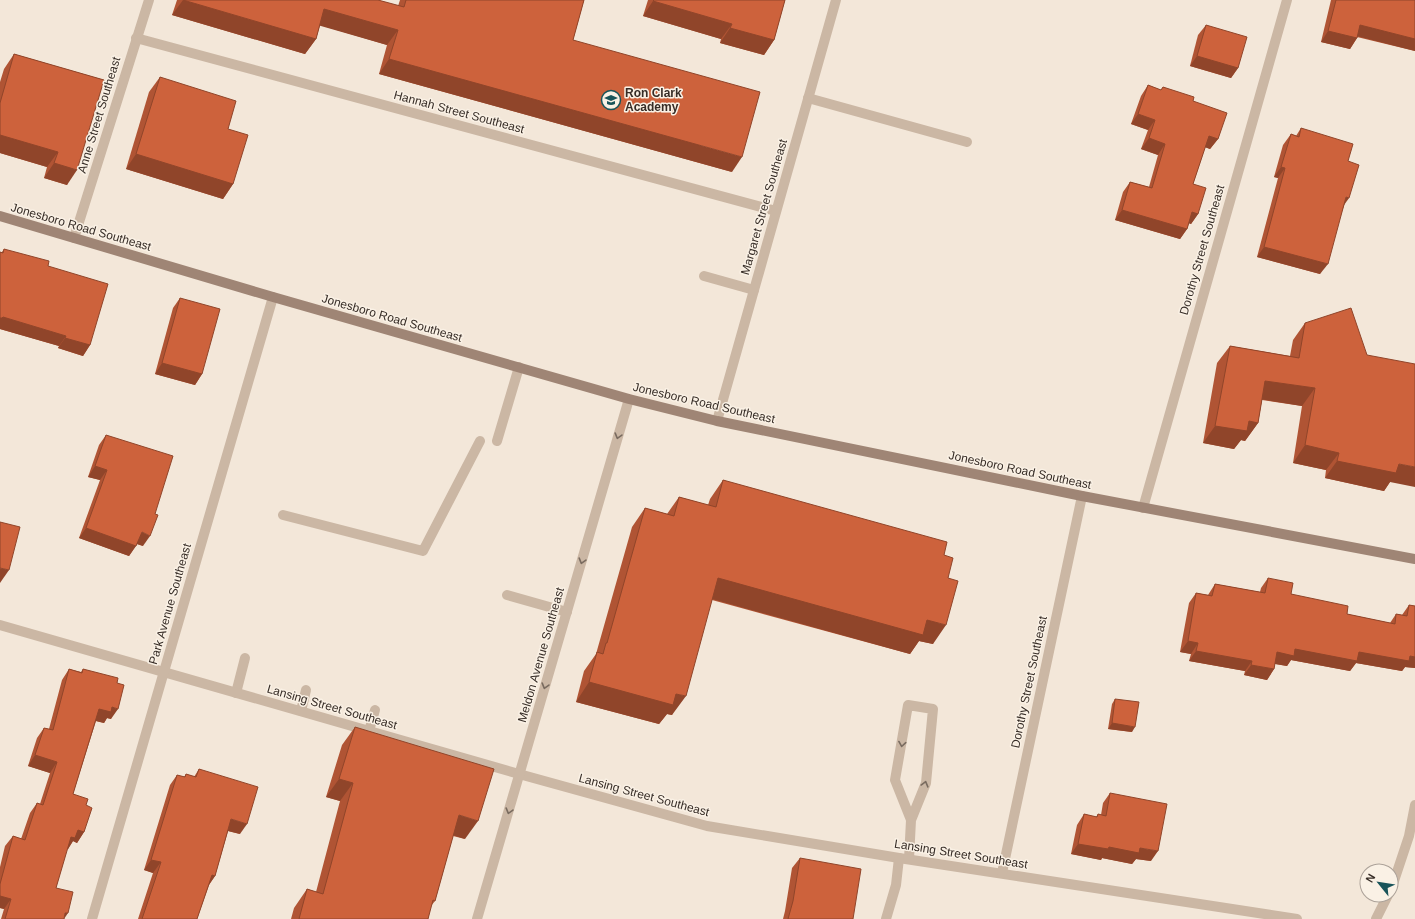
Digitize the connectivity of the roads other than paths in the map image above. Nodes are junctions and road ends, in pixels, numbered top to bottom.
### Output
1 (149, 0) edge
2 (836, 0) edge
3 (1287, 0) edge
4 (136, 38) junction
5 (808, 98) junction
6 (967, 142) dead end
7 (776, 211) junction
8 (0, 216) edge
9 (74, 238) junction
10 (704, 276) dead end
11 (754, 290) junction
12 (273, 297) junction
13 (519, 367) junction
14 (629, 399) junction
15 (717, 421) junction
16 (480, 440) dead end
17 (497, 441) dead end
18 (1082, 496) junction
19 (1143, 508) junction
20 (283, 514) dead end
21 (1415, 559) edge
22 (508, 595) dead end
23 (567, 612) junction
24 (0, 625) edge
25 (245, 658) dead end
26 (164, 672) junction
27 (306, 690) dead end
28 (236, 693) junction
29 (376, 710) dead end
30 (301, 711) junction
31 (369, 731) junction
32 (519, 774) junction
33 (1415, 805) edge
34 (911, 820) junction
35 (899, 858) junction
36 (909, 859) junction
37 (1399, 866) edge
38 (1002, 873) junction
39 (1384, 903) edge
40 (92, 919) edge
41 (477, 919) edge
42 (886, 919) edge
43 (1297, 919) edge
44 (1376, 919) edge

1 - 4 street, Anne Street Southeast
2 - 5 street, Margaret Street Southeast
3 - 19 street, Dorothy Street Southeast
4 - 7 street, Hannah Street Southeast
4 - 9 street, Anne Street Southeast
5 - 6 street
5 - 7 street, Margaret Street Southeast
7 - 11 street, Margaret Street Southeast
8 - 9 main road, Jonesboro Road Southeast
9 - 12 main road, Jonesboro Road Southeast
10 - 11 street
11 - 15 street, Margaret Street Southeast
12 - 13 main road, Jonesboro Road Southeast
12 - 26 street, Park Avenue Southeast
13 - 14 main road, Jonesboro Road Southeast
13 - 17 street
14 - 15 main road, Jonesboro Road Southeast
14 -> 23 street, Meldon Avenue Southeast
15 - 18 main road, Jonesboro Road Southeast
16 - 20 street
18 - 19 main road, Jonesboro Road Southeast
18 - 38 street, Dorothy Street Southeast
19 - 21 main road, Jonesboro Road Southeast
22 - 23 street
23 -> 32 street, Meldon Avenue Southeast
24 - 26 street, Lansing Street Southeast
25 - 28 street
26 - 28 street, Lansing Street Southeast
26 - 40 street, Park Avenue Southeast
27 - 30 street
28 - 30 street, Lansing Street Southeast
29 - 31 street
30 - 31 street, Lansing Street Southeast
31 - 32 street, Lansing Street Southeast
32 - 35 street, Lansing Street Southeast
32 -> 41 street, Meldon Avenue Southeast
33 - 37 street
34 -> 34 street
34 - 36 street
35 - 36 street, Lansing Street Southeast
35 - 42 street
36 - 38 street, Lansing Street Southeast
38 - 43 street, Lansing Street Southeast
39 - 44 street

